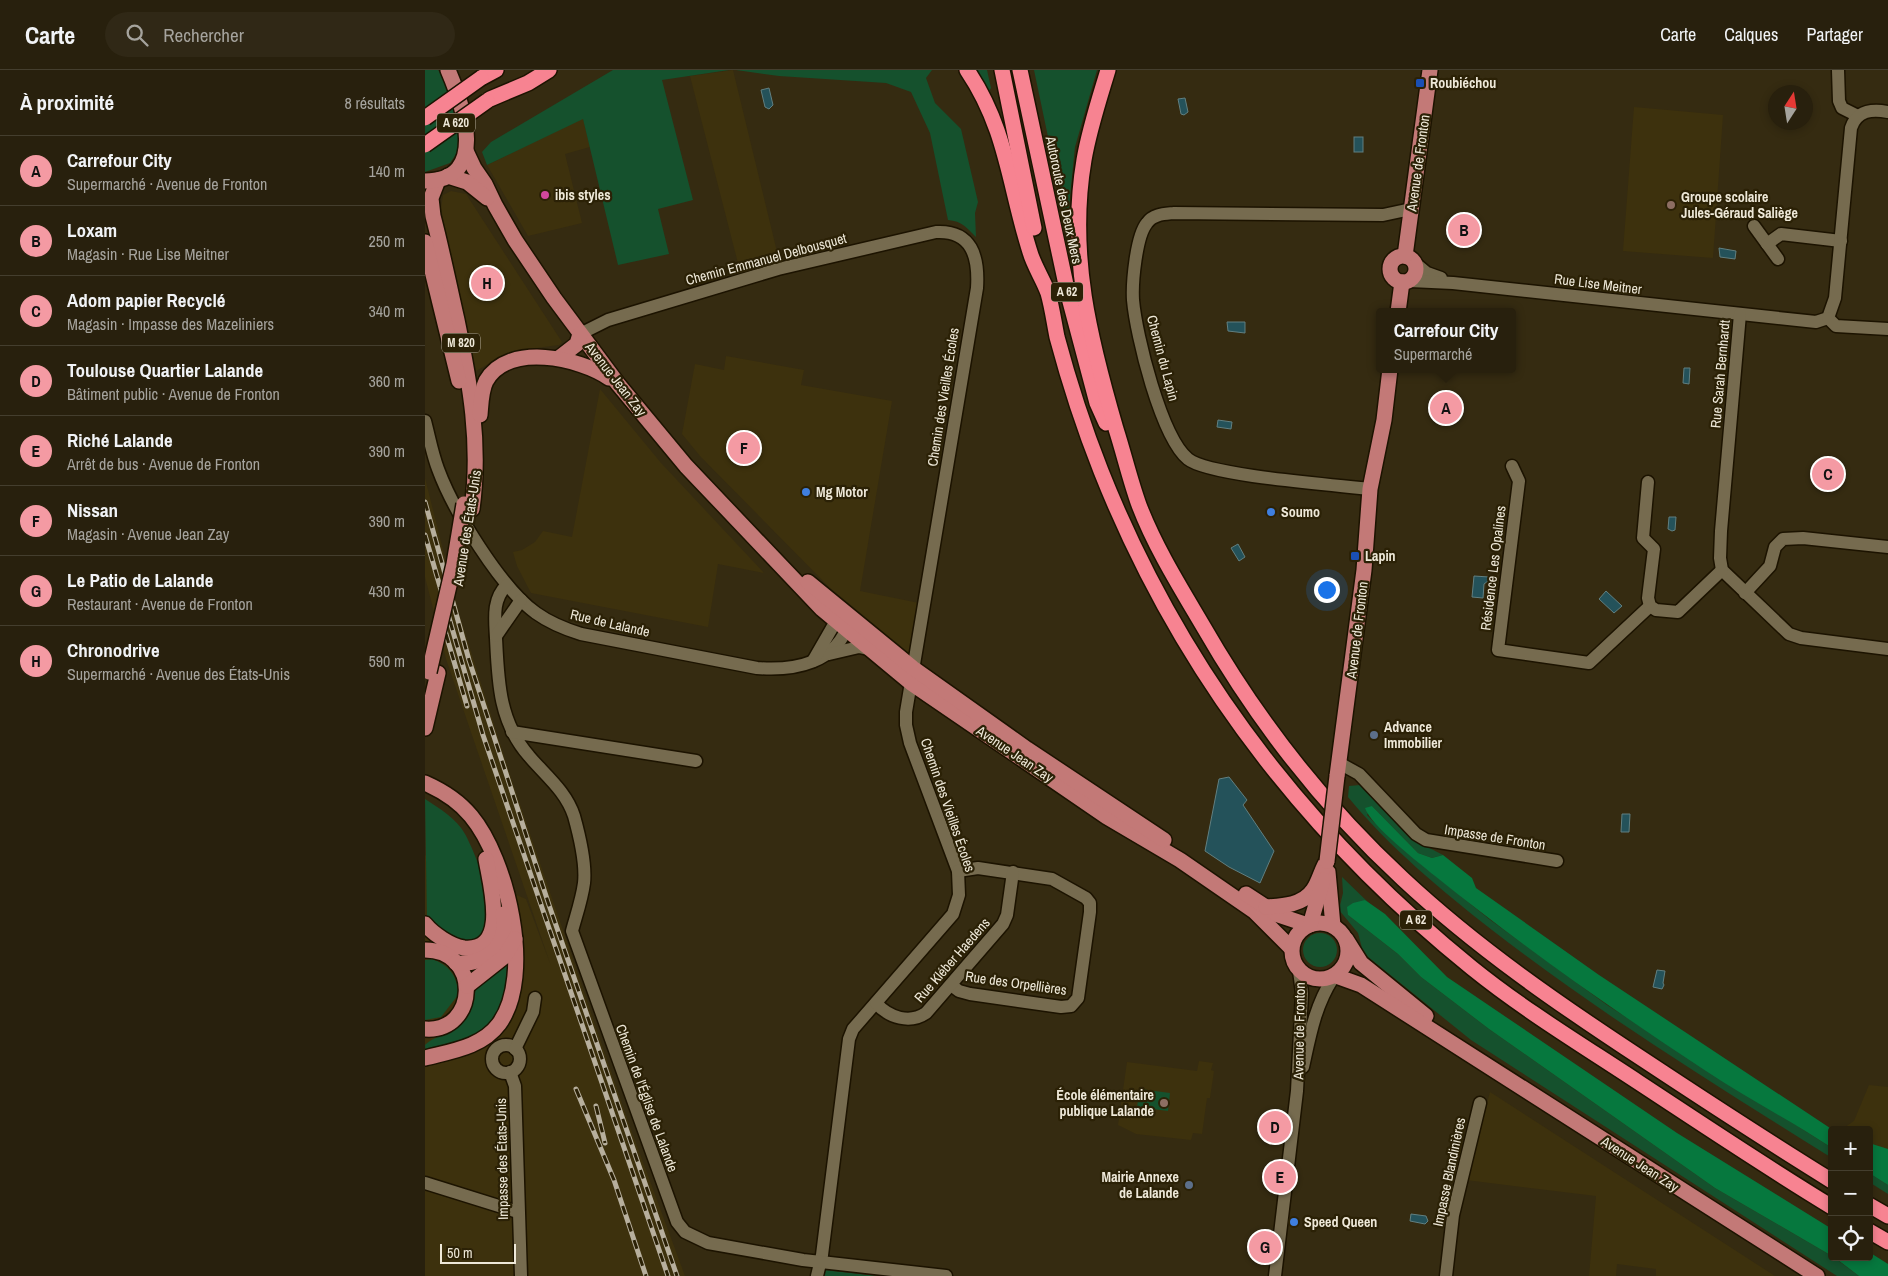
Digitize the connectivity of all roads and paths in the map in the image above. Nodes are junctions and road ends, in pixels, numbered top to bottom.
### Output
1 (448, 70) edge
2 (496, 70) edge
3 (533, 70) edge
4 (549, 70) edge
5 (967, 70) edge
6 (1001, 70) edge
7 (1020, 70) edge
8 (1108, 70) edge
9 (1430, 70) edge
10 (1838, 70) edge
11 (485, 74) edge
12 (488, 100) junction
13 (1888, 112) edge
14 (1858, 116) junction
15 (425, 118) edge
16 (425, 146) edge
17 (466, 150) junction
18 (437, 179) edge
19 (495, 206) junction
20 (1411, 209) junction
21 (1754, 226) dead end
22 (963, 238) joint
23 (1841, 241) junction
24 (425, 242) edge
25 (1767, 244) junction
26 (1778, 259) dead end
27 (1411, 260) junction
28 (1406, 281) junction
29 (1453, 283) junction
30 (1047, 290) junction
31 (1399, 308) edge
32 (1740, 314) junction
33 (1828, 318) junction
34 (1888, 329) edge
35 (580, 334) junction
36 (559, 358) junction
37 (1390, 373) edge
38 (617, 384) junction
39 (425, 421) edge
40 (477, 454) junction
41 (1512, 466) dead end
42 (1648, 482) dead end
43 (1370, 489) junction
44 (468, 506) junction
45 (1139, 506) junction
46 (1888, 547) edge
47 (1723, 570) junction
48 (507, 585) junction
49 (1745, 593) junction
50 (521, 600) junction
51 (1650, 606) junction
52 (845, 623) junction
53 (496, 636) junction
54 (868, 649) junction
55 (1888, 649) edge
56 (829, 654) junction
57 (813, 661) junction
58 (913, 668) junction
59 (431, 676) edge
60 (911, 683) junction
61 (425, 691) edge
62 (425, 728) edge
63 (512, 732) junction
64 (696, 761) dead end
65 (1338, 769) junction
66 (425, 783) edge
67 (425, 792) edge
68 (486, 859) junction
69 (1327, 861) junction
70 (1557, 861) dead end
71 (958, 871) junction
72 (1013, 872) junction
73 (1267, 907) junction
74 (425, 924) edge
75 (1309, 925) junction
76 (1333, 926) junction
77 (515, 939) junction
78 (1346, 939) junction
79 (427, 948) edge
80 (1291, 948) junction
81 (456, 962) junction
82 (1299, 971) junction
83 (1334, 977) junction
84 (951, 985) junction
85 (467, 986) junction
86 (535, 998) dead end
87 (876, 1003) junction
88 (426, 1030) edge
89 (515, 1049) junction
90 (425, 1058) edge
91 (1485, 1065) junction
92 (510, 1072) junction
93 (1297, 1091) junction
94 (1480, 1104) dead end
95 (1828, 1178) edge
96 (425, 1183) edge
97 (1828, 1204) edge
98 (1873, 1207) edge
99 (518, 1212) junction
100 (1888, 1216) edge
101 (1873, 1233) edge
102 (1888, 1242) edge
103 (820, 1262) junction
104 (1795, 1264) junction
105 (521, 1276) edge
106 (817, 1276) edge
107 (946, 1276) edge
108 (1275, 1276) edge
109 (1446, 1276) edge
110 (1810, 1276) edge
111 (1817, 1276) edge

1 - 17 main road
2 - 11 highway
3 - 12 highway
4 - 12 highway
5 - 30 highway
6 - 30 highway, A 62
7 - 45 highway, Autoroute des Deux Mers / A 62
8 - 45 highway
9 - 20 main road, Avenue de Fronton
10 - 14 street
11 - 15 highway, A 620, bridge
12 - 16 highway, A 620, bridge
13 - 14 street
14 - 23 street
17 - 18 main road
17 - 19 main road, Avenue Jean Zay
18 - 19 main road, Avenue Jean Zay
18 - 40 main road, Avenue des États-Unis / M 820
19 - 35 main road, Avenue Jean Zay
20 - 27 main road, Avenue de Fronton
20 - 43 street, Chemin du Lapin
21 - 25 street
22 - 35 street, Chemin Emmanuel Delbousquet
22 - 58 street, Chemin des Vieilles Écoles
23 - 25 street
23 - 33 street
24 - 44 main road, Avenue des États-Unis / M 820
25 - 26 street
27 - 28 main road
27 - 28 main road
27 - 29 street, Rue Lise Meitner
28 - 29 street, Rue Lise Meitner
28 - 31 main road
29 - 32 street, Rue Lise Meitner
30 - 97 highway, A 62
32 - 33 street, Rue Sarah Bernhardt
32 - 47 street, Rue Sarah Bernhardt
33 - 34 street
35 - 36 main road
35 - 38 main road, Avenue Jean Zay
36 - 38 main road
36 - 40 main road
37 - 43 main road, Avenue de Fronton
38 - 52 main road, Avenue Jean Zay
39 - 48 street, Rue de Lalande
40 - 44 main road, Avenue des États-Unis / M 820
41 - 51 street, Résidence Les Opalines
42 - 51 street
43 - 65 main road, Avenue de Fronton
44 - 59 main road, Avenue des États-Unis / M 820
45 - 95 highway, A 62
46 - 49 street
47 - 49 street
47 - 51 street
48 - 50 street, Rue de Lalande
48 - 53 street, Chemin de l'Église de Lalande
49 - 55 street
50 - 53 street
50 - 57 street, Rue de Lalande
52 - 54 main road, Avenue Jean Zay
52 - 56 street, Rue de Lalande
52 - 57 street
52 - 58 main road, Avenue Jean Zay
53 - 63 street, Chemin de l'Église de Lalande
54 - 56 street, Rue de Lalande
54 - 60 main road, Avenue Jean Zay
56 - 57 street, Rue de Lalande
58 - 60 street, Chemin des Vieilles Écoles
58 - 73 main road, Avenue Jean Zay
59 - 61 main road, Avenue des États-Unis / M 820
59 - 62 main road, Avenue des États-Unis / M 820
60 - 71 street, Chemin des Vieilles Écoles
60 - 80 main road, Avenue Jean Zay
63 - 64 street
63 - 103 street, Chemin de l'Église de Lalande
65 - 69 main road, Avenue de Fronton, bridge
65 - 70 street, Impasse de Fronton
66 - 77 main road
67 - 68 main road
68 - 74 main road
68 - 81 main road
69 - 73 main road, Avenue de Fronton
69 - 75 main road, Avenue de Fronton
69 - 76 main road, Avenue de Fronton
71 - 72 street, Rue des Orpellières
71 - 87 street, Chemin des Vieilles Écoles
72 - 84 street, Rue Kléber Haedens
72 - 84 street, Rue des Orpellières
73 - 75 main road, Avenue Jean Zay
75 - 76 main road
75 - 80 main road
76 - 78 main road
77 - 85 main road
77 - 90 main road
78 - 83 main road
78 - 91 main road, Avenue Jean Zay
79 - 81 main road
80 - 82 main road
81 - 85 main road
82 - 83 main road
82 - 93 street, Avenue de Fronton
83 - 91 main road, Avenue Jean Zay
83 - 93 street, Avenue de Fronton
84 - 87 street, Rue Kléber Haedens
85 - 88 main road
86 - 89 street
87 - 103 street, Chemin des Vieilles Écoles
89 - 92 street
89 - 92 street
91 - 104 main road, Avenue Jean Zay
92 - 99 street, Impasse des États-Unis
93 - 108 street, Avenue de Fronton
94 - 109 street, Impasse Blandinières
96 - 99 street
98 - 100 highway
99 - 105 street, Impasse des États-Unis
101 - 102 highway
103 - 106 street, Chemin des Vieilles Écoles
103 - 107 street, Chemin de l'Église de Lalande
104 - 110 main road, Avenue Jean Zay
104 - 111 main road, Avenue Jean Zay

